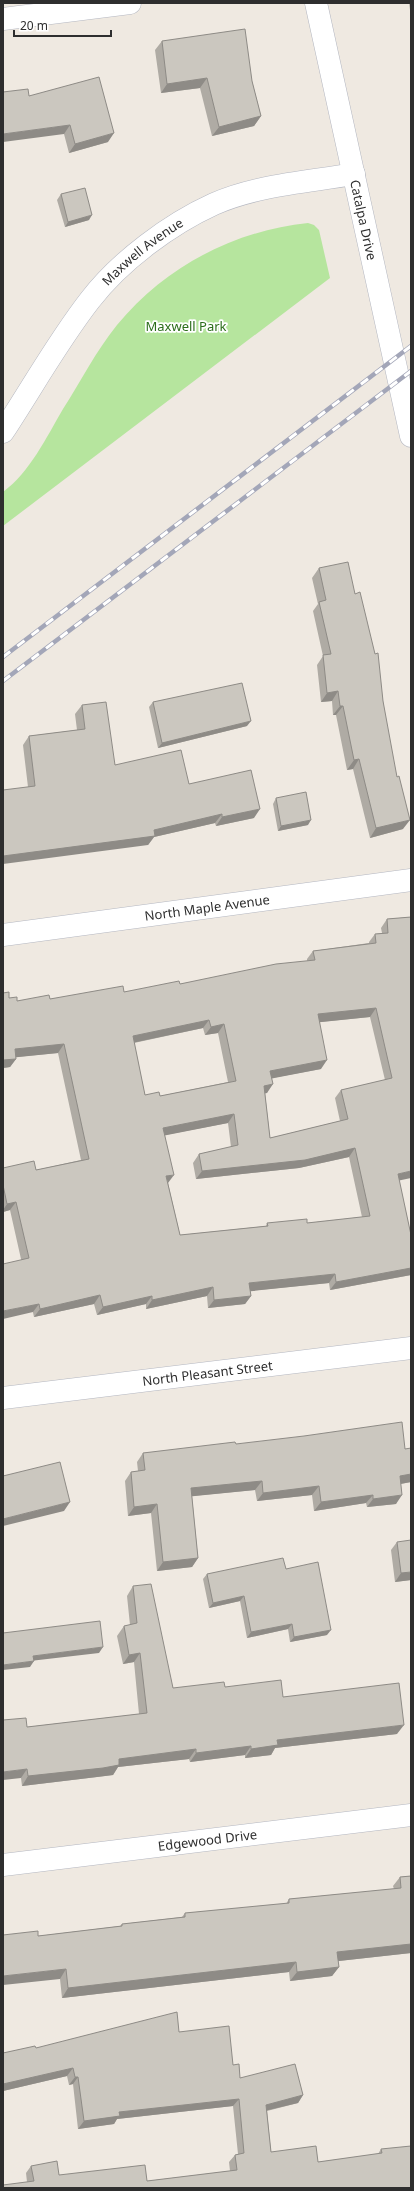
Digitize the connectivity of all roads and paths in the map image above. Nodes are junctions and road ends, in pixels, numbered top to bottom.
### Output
1 (130, 3) edge
2 (316, 3) edge
3 (3, 19) edge
4 (354, 174) junction
5 (3, 432) edge
6 (411, 436) edge
7 (411, 880) edge
8 (3, 935) edge
9 (411, 1348) edge
10 (3, 1398) edge
11 (411, 1815) edge
12 (3, 1865) edge

1 - 3 street
2 - 4 street, Catalpa Drive
4 - 5 street, Maxwell Avenue
4 - 6 street, Catalpa Drive
7 - 8 street, North Maple Avenue
9 - 10 street, North Pleasant Street
11 - 12 street, Edgewood Drive

